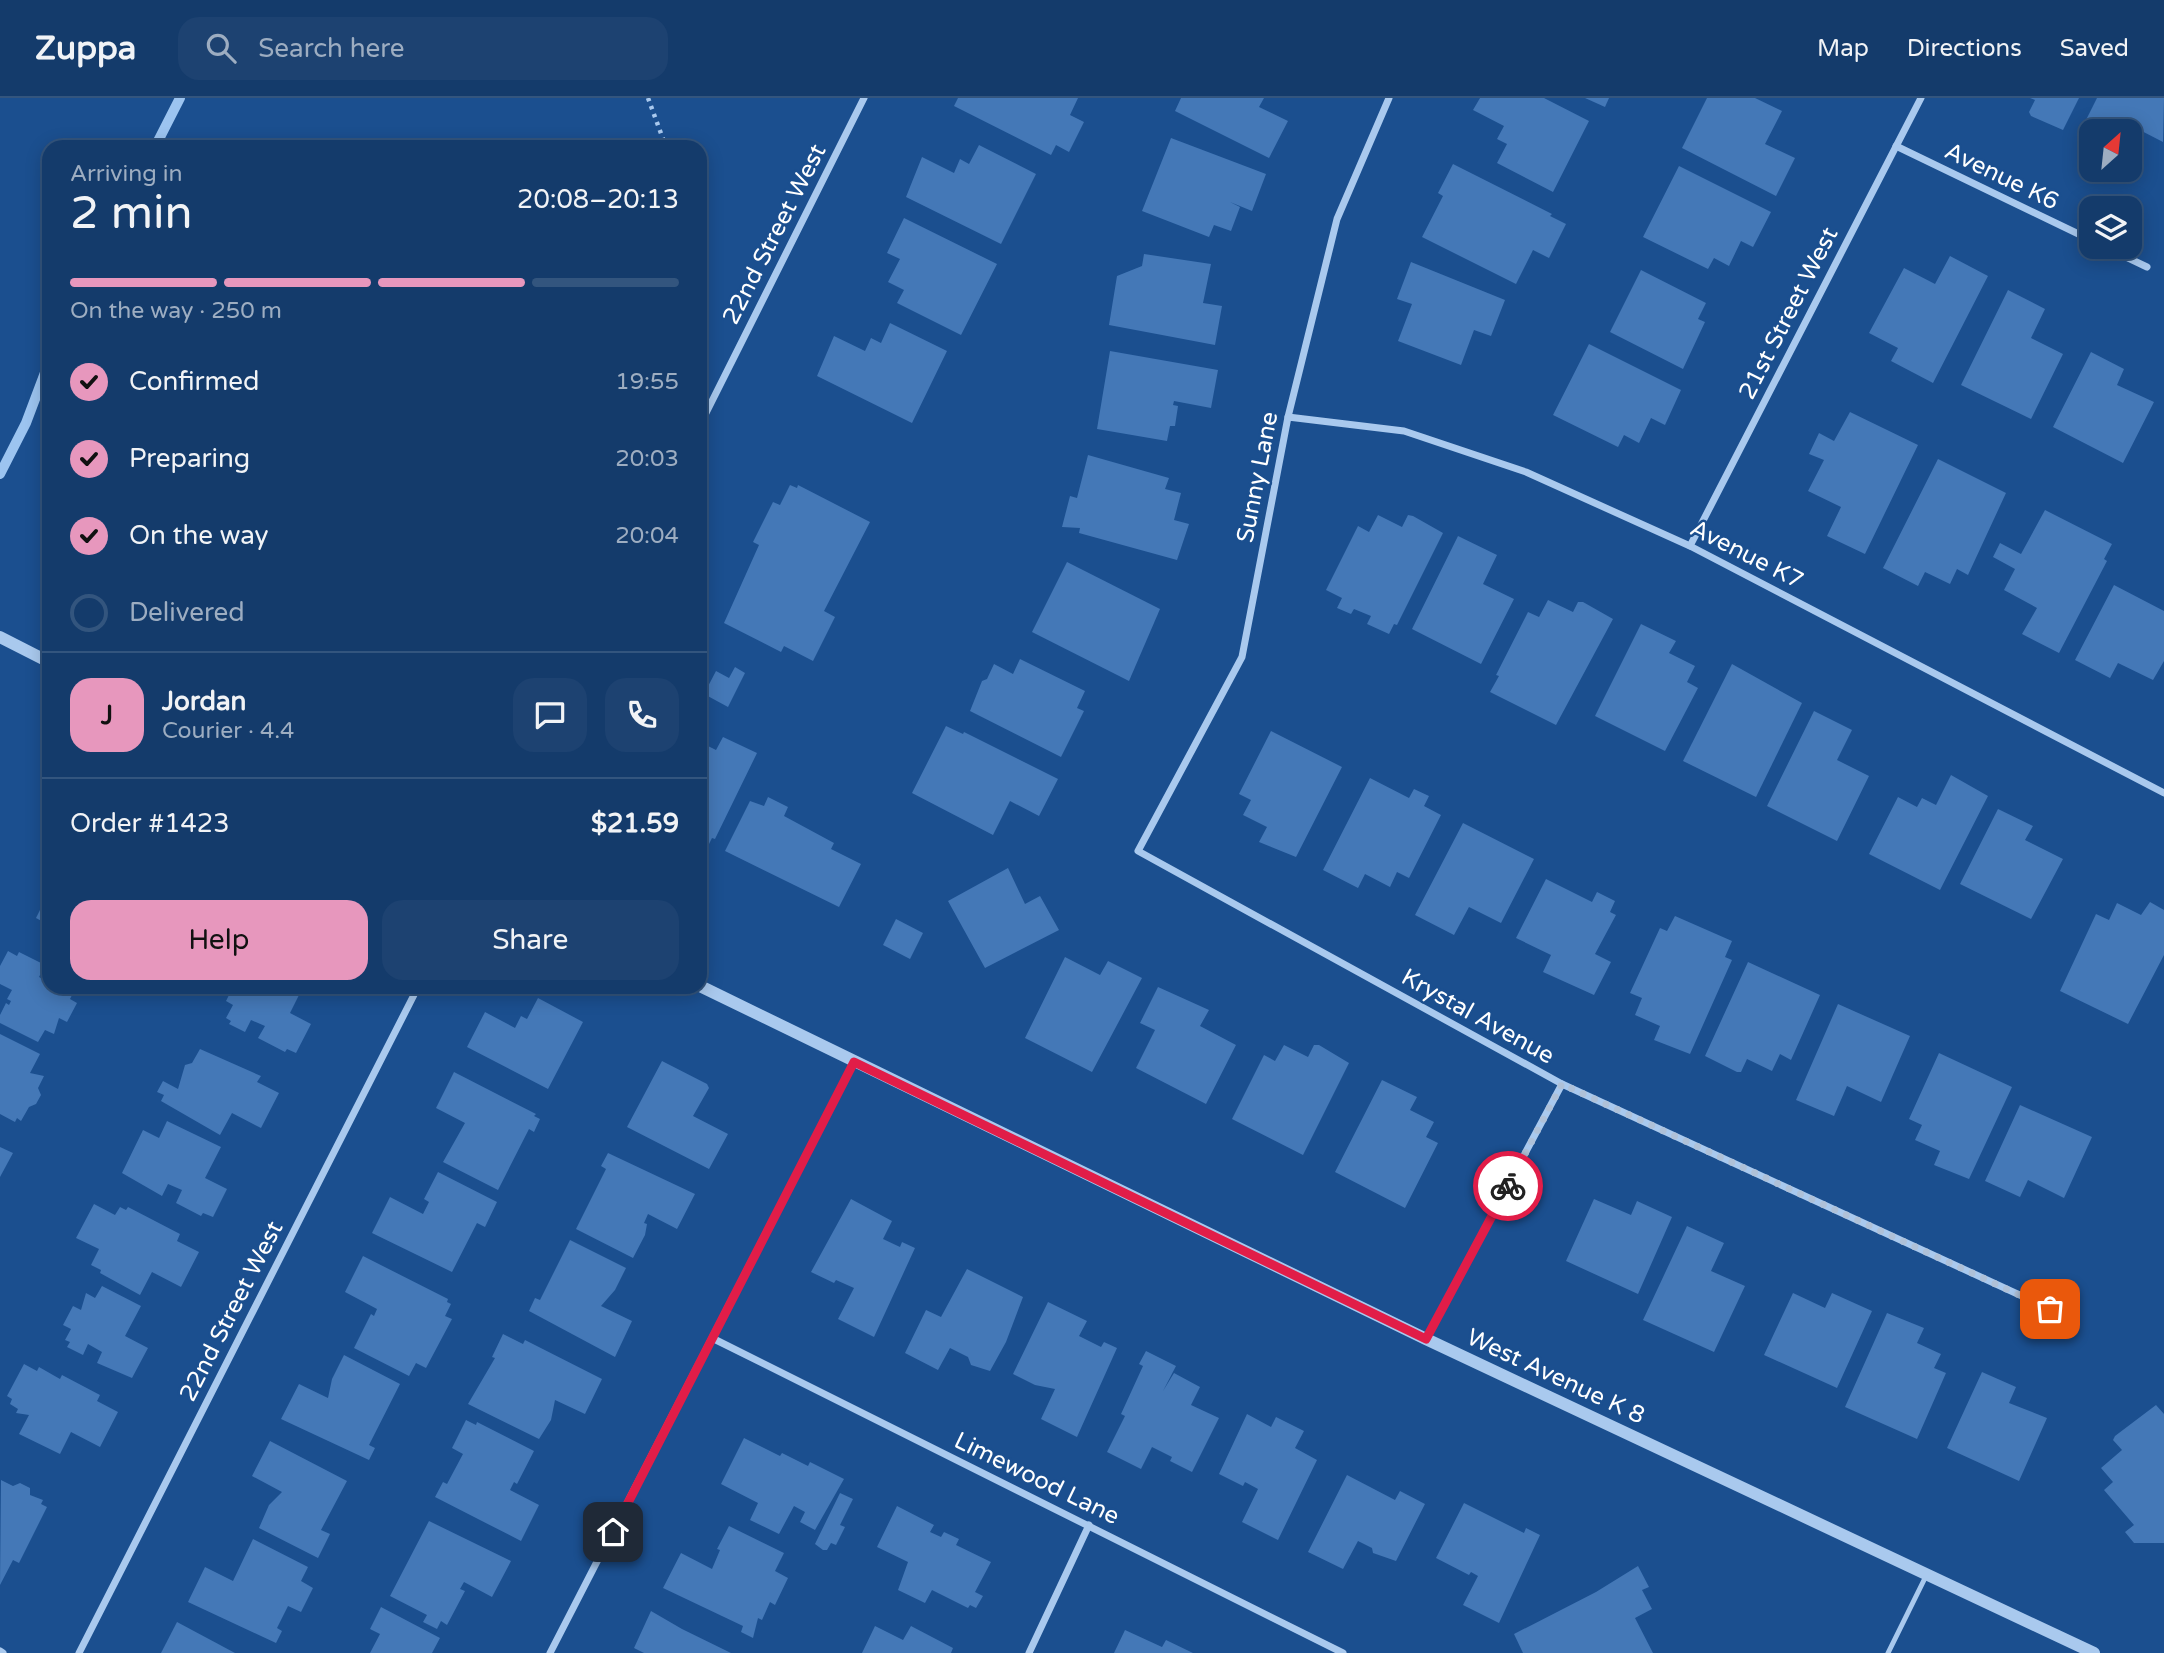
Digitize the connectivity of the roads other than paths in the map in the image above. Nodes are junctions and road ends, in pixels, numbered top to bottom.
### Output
1 (864, 98) edge
2 (1389, 98) edge
3 (1921, 98) edge
4 (1896, 146) junction
5 (2079, 234) edge
6 (2130, 259) edge
7 (2147, 267) dead end
8 (707, 411) edge
9 (1288, 416) junction
10 (1690, 545) junction
11 (0, 637) edge
12 (42, 658) edge
13 (2164, 793) edge
14 (1138, 851) joint
15 (707, 989) edge
16 (414, 994) edge
17 (854, 1062) junction
18 (1562, 1084) junction
19 (2074, 1320) dead end
20 (714, 1339) junction
21 (1426, 1339) junction
22 (1089, 1525) junction
23 (1928, 1573) junction
24 (79, 1653) edge
25 (550, 1653) edge
26 (1029, 1653) edge
27 (1343, 1653) edge
28 (1888, 1653) edge
29 (2094, 1653) edge

1 - 8 street, 22nd Street West
2 - 9 street, Sunny Lane
3 - 4 street, 21st Street West
4 - 5 street, Avenue K6
4 - 10 street, 21st Street West
6 - 7 street
9 - 10 street, Avenue K7
9 - 14 street, Sunny Lane
10 - 13 street, Avenue K7
11 - 12 street
14 - 18 street, Krystal Avenue
15 - 17 street, West Avenue K 8
16 - 24 street, 22nd Street West
17 - 20 street
17 - 21 street, West Avenue K 8
18 - 19 street, Krystal Avenue
18 - 21 street
20 - 22 street, Limewood Lane
20 - 25 street
21 - 23 street, West Avenue K 8
22 - 26 street
22 - 27 street, Limewood Lane
23 - 28 lane
23 - 29 street, West Avenue K 8

